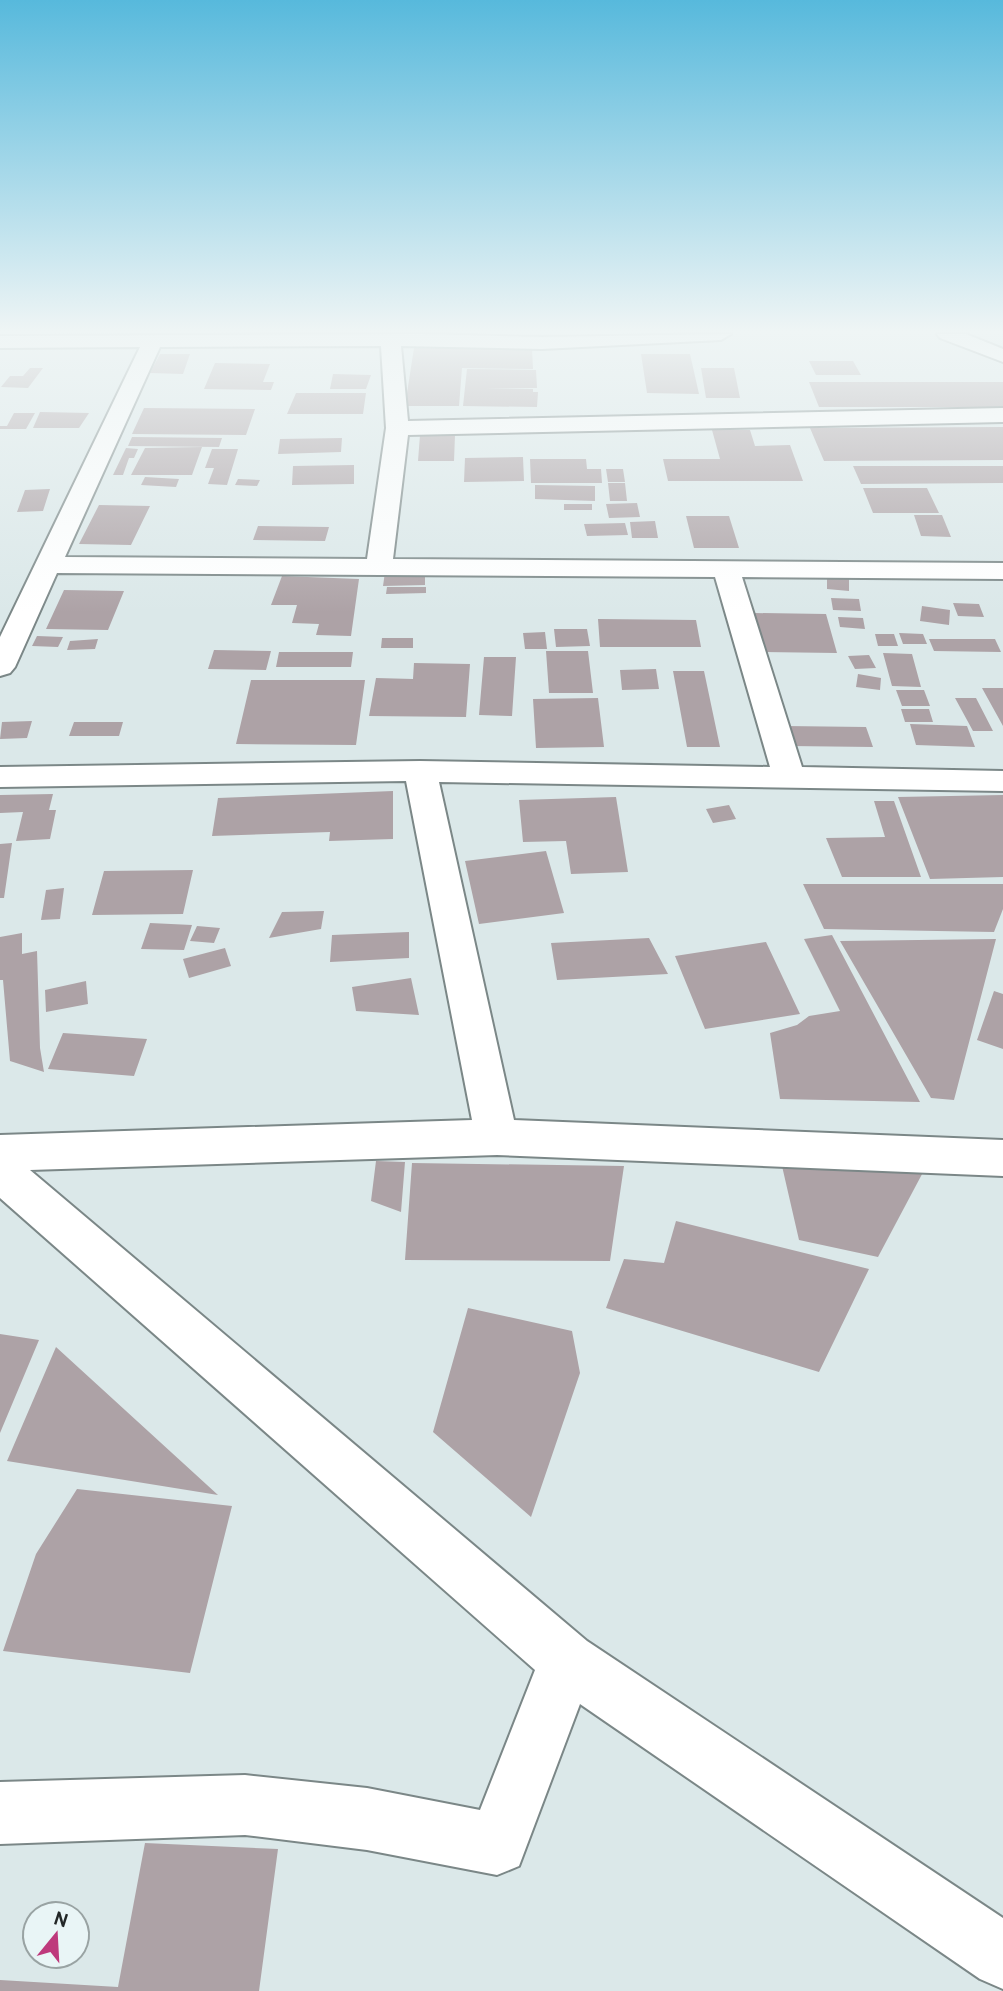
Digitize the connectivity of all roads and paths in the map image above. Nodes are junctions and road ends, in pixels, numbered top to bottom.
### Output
1 (112, 427) edge
2 (448, 427) edge
3 (397, 428) joint
4 (46, 565) junction
5 (379, 565) junction
6 (726, 568) junction
7 (1003, 571) edge
8 (0, 667) edge
9 (420, 771) junction
10 (0, 777) edge
11 (789, 777) junction
12 (1003, 781) edge
13 (497, 1137) junction
14 (0, 1153) edge
15 (1003, 1158) edge
16 (0, 1171) edge
17 (567, 1661) junction
18 (0, 1813) edge
19 (1003, 1956) edge

1 - 4 street
2 - 3 street
3 - 5 street
4 - 5 street
4 - 8 street
5 - 6 street
6 - 7 street
6 - 11 street
9 - 10 street
9 - 11 street
9 - 13 street
11 - 12 street
13 - 14 street
13 - 15 street
16 - 17 street
17 - 18 street
17 - 19 street

